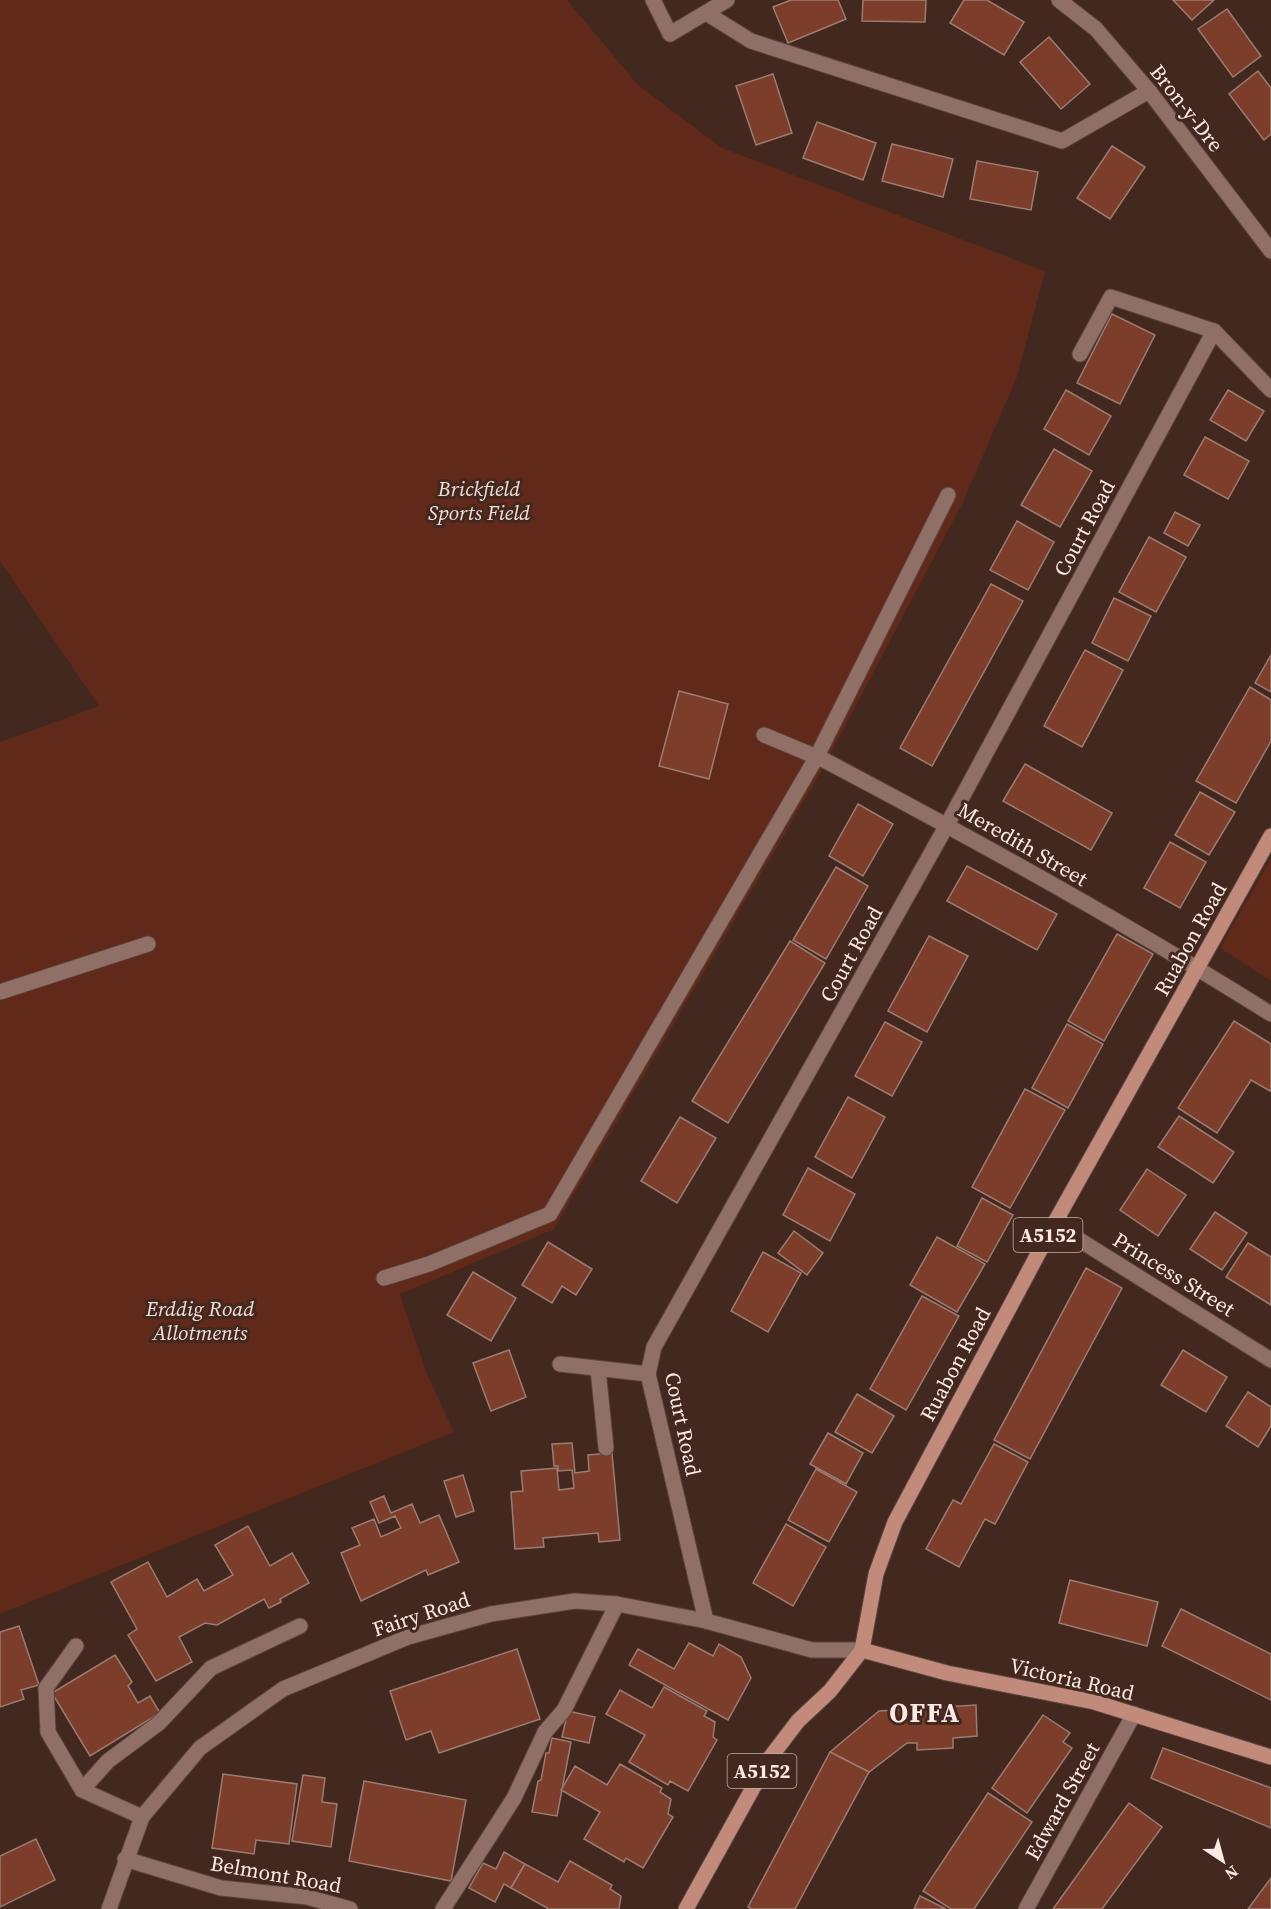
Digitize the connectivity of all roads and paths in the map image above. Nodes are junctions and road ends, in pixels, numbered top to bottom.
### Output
1 (652, 0) edge
2 (727, 0) edge
3 (1059, 0) edge
4 (706, 13) junction
5 (1149, 91) junction
6 (1271, 251) edge
7 (1214, 331) junction
8 (1080, 354) dead end
9 (1271, 390) edge
10 (948, 495) dead end
11 (764, 735) dead end
12 (820, 759) junction
13 (947, 825) junction
14 (1271, 836) edge
15 (148, 944) dead end
16 (1198, 969) junction
17 (0, 992) edge
18 (1271, 1014) edge
19 (1054, 1224) junction
20 (384, 1278) dead end
21 (1271, 1360) edge
22 (560, 1364) dead end
23 (598, 1369) junction
24 (648, 1374) junction
25 (606, 1448) dead end
26 (617, 1604) junction
27 (706, 1621) junction
28 (300, 1626) dead end
29 (76, 1646) dead end
30 (862, 1650) junction
31 (1134, 1714) junction
32 (1271, 1757) edge
33 (82, 1790) junction
34 (142, 1817) junction
35 (126, 1859) junction
36 (109, 1909) edge
37 (350, 1909) edge
38 (443, 1909) edge
39 (686, 1909) edge
40 (1026, 1909) edge

1 - 4 street
2 - 4 street
3 - 5 street, Bron-y-Dre
4 - 5 street
5 - 6 street, Bron-y-Dre
7 - 8 street
7 - 9 street
7 - 13 street, Court Road
10 - 12 street
11 - 12 street, Meredith Street
12 - 13 street, Meredith Street
12 - 20 street
13 - 16 street, Meredith Street
13 - 24 street, Court Road
14 - 16 main road, Ruabon Road / A5152
15 - 17 street
16 - 18 street, Meredith Street
16 - 19 main road, Ruabon Road / A5152
19 - 21 street, Princess Street
19 - 30 main road, Ruabon Road / A5152
22 - 23 street
23 - 24 street
23 - 25 street
24 - 27 street, Court Road
26 - 27 street, Fairy Road
26 - 34 street, Fairy Road
26 - 38 street
27 - 30 street, Fairy Road
28 - 33 street
29 - 33 street
30 - 31 main road, Victoria Road
30 - 39 main road, Ruabon Road / A5152
31 - 32 main road, Victoria Road
31 - 40 street, Edward Street
33 - 34 street
34 - 35 street, Fairy Road
35 - 36 street, Fairy Road
35 - 37 street, Belmont Road

